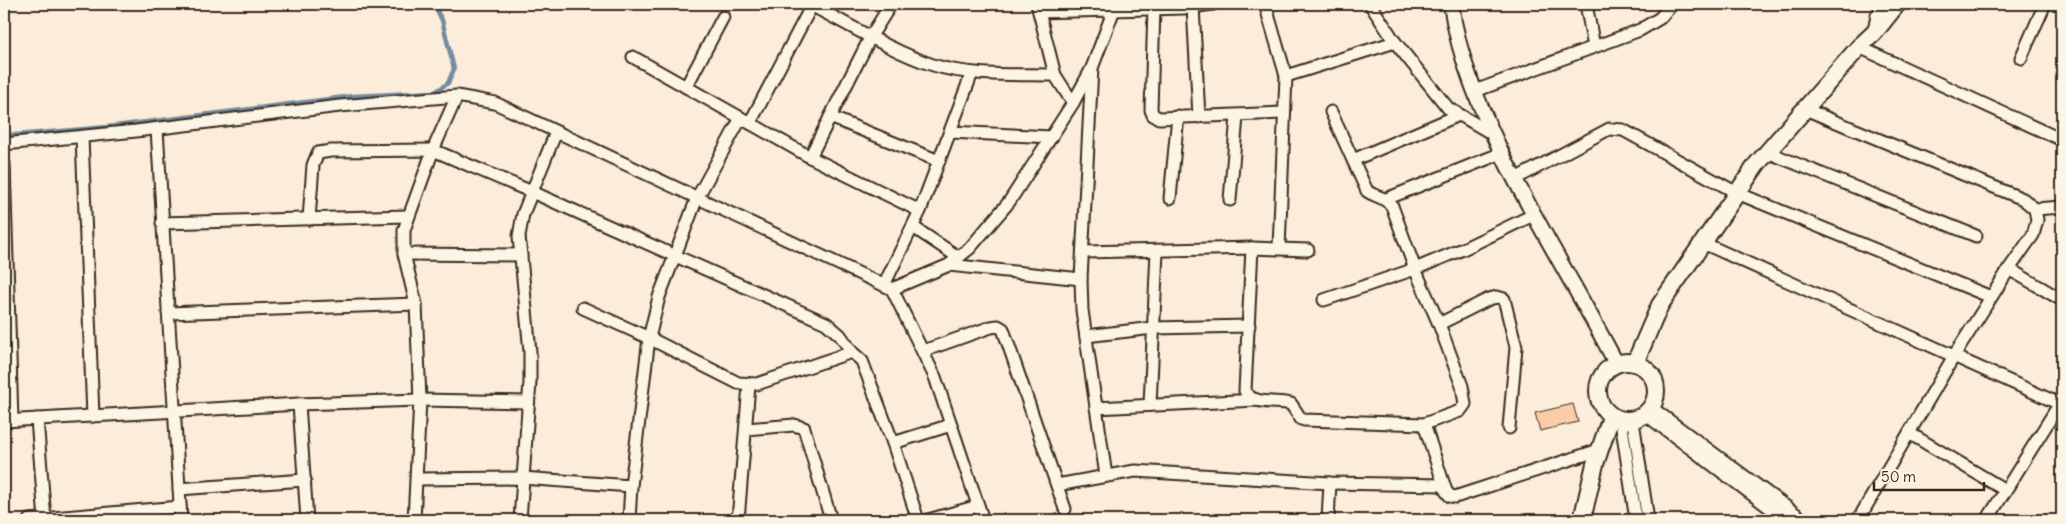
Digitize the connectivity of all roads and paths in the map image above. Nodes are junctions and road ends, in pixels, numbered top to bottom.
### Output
1 (810, 4) edge
2 (891, 4) edge
3 (1212, 4) edge
4 (1265, 4) edge
5 (1370, 4) edge
6 (1451, 4) edge
7 (1586, 4) edge
8 (1672, 4) edge
9 (1884, 4) edge
10 (1897, 4) edge
11 (2045, 4) edge
12 (1187, 6) edge
13 (1115, 7) edge
14 (1038, 8) edge
15 (1154, 8) junction
16 (722, 17) dead end
17 (1874, 33) junction
18 (871, 36) junction
19 (1395, 42) junction
20 (1594, 47) junction
21 (1859, 47) junction
22 (633, 57) dead end
23 (2021, 58) dead end
24 (1092, 68) junction
25 (972, 72) junction
26 (1055, 75) junction
27 (1286, 76) junction
28 (686, 87) junction
29 (1475, 91) junction
30 (457, 96) junction
31 (1073, 103) junction
32 (1805, 109) junction
33 (1331, 112) dead end
34 (1283, 113) junction
35 (1459, 115) junction
36 (1178, 116) junction
37 (1199, 116) junction
38 (1237, 116) junction
39 (830, 117) junction
40 (745, 120) junction
41 (157, 129) junction
42 (556, 132) junction
43 (950, 132) junction
44 (1492, 133) junction
45 (82, 137) junction
46 (1052, 137) junction
47 (2062, 140) edge
48 (4, 144) edge
49 (433, 150) junction
50 (1767, 152) junction
51 (1502, 153) junction
52 (810, 157) junction
53 (1353, 160) junction
54 (939, 161) junction
55 (4, 164) edge
56 (1515, 179) junction
57 (532, 192) junction
58 (1737, 193) junction
59 (698, 198) junction
60 (1170, 198) dead end
61 (1386, 199) junction
62 (1230, 200) dead end
63 (2062, 207) edge
64 (2035, 209) junction
65 (920, 211) junction
66 (1533, 215) junction
67 (407, 216) junction
68 (309, 219) junction
69 (162, 223) junction
70 (912, 227) junction
71 (1976, 236) dead end
72 (5, 237) edge
73 (1702, 243) junction
74 (1252, 248) junction
75 (1279, 248) junction
76 (1308, 250) dead end
77 (1157, 251) junction
78 (1083, 252) junction
79 (404, 254) junction
80 (521, 255) junction
81 (673, 256) junction
82 (954, 261) junction
83 (1415, 269) junction
84 (2009, 269) junction
85 (1081, 279) junction
86 (888, 287) junction
87 (1991, 297) junction
88 (1324, 300) dead end
89 (2062, 300) edge
90 (416, 304) junction
91 (582, 308) dead end
92 (168, 313) junction
93 (7, 321) edge
94 (1438, 324) junction
95 (1249, 326) junction
96 (1152, 328) junction
97 (1086, 336) junction
98 (649, 338) junction
99 (923, 351) junction
100 (852, 352) junction
101 (1954, 356) junction
102 (1616, 363) junction
103 (1635, 363) junction
104 (749, 385) junction
105 (420, 400) junction
106 (1257, 400) junction
107 (528, 402) junction
108 (2062, 403) edge
109 (299, 404) junction
110 (1150, 405) junction
111 (1096, 408) junction
112 (174, 411) junction
113 (93, 416) junction
114 (1632, 416) junction
115 (37, 419) junction
116 (8, 421) edge
117 (951, 424) junction
118 (1424, 424) junction
119 (1509, 428) dead end
120 (746, 429) junction
121 (1908, 433) junction
122 (893, 443) junction
123 (1599, 450) junction
124 (1106, 476) junction
125 (522, 478) junction
126 (417, 479) junction
127 (304, 480) junction
128 (1330, 483) junction
129 (1057, 485) junction
130 (1444, 485) junction
131 (631, 486) junction
132 (179, 489) junction
133 (2005, 490) junction
134 (978, 506) junction
135 (180, 507) junction
136 (1065, 509) dead end
137 (109, 517) edge
138 (29, 520) edge
139 (45, 520) edge
140 (181, 520) edge
141 (307, 520) edge
142 (414, 520) edge
143 (520, 520) edge
144 (629, 520) edge
145 (738, 520) edge
146 (831, 520) edge
147 (918, 520) edge
148 (928, 520) edge
149 (983, 520) edge
150 (1328, 520) edge
151 (1582, 520) edge
152 (1636, 520) edge
153 (1648, 520) edge
154 (1786, 520) edge
155 (1804, 520) edge
156 (1858, 520) edge
157 (1987, 520) edge

1 - 18 street
1 - 40 street
2 - 18 street
3 - 12 street
4 - 27 street
5 - 19 street
6 - 29 street
7 - 20 street
8 - 20 street
9 - 17 street
10 - 17 main road
11 - 23 street
12 - 15 street
12 - 37 street
13 - 14 street
13 - 15 street
13 - 24 street
14 - 26 street
15 - 36 street
16 - 28 street
17 - 21 main road
18 - 25 street
18 - 39 street
19 - 27 street
19 - 35 street
20 - 29 street
21 - 32 main road
21 - 47 street
22 - 28 street
24 - 31 street
24 - 78 street
25 - 26 street
25 - 43 street
26 - 31 street
27 - 34 street
28 - 40 street
29 - 44 street
30 - 41 street
30 - 42 street
30 - 49 street
31 - 46 street
32 - 50 main road
32 - 64 street
33 - 53 street
34 - 38 street
34 - 75 street
35 - 44 street
35 - 53 street
36 - 37 street
36 - 60 street
37 - 38 street
38 - 62 street
39 - 52 street
39 - 54 street
40 - 52 street
40 - 59 street
41 - 45 street
41 - 69 street
42 - 57 street
42 - 59 street
43 - 46 street
43 - 54 street
44 - 51 street
45 - 48 street
45 - 113 street
46 - 82 street
49 - 57 street
49 - 67 street
49 - 68 street
50 - 58 main road
50 - 71 street
51 - 56 street
51 - 61 street
52 - 65 street
53 - 61 street
54 - 65 street
55 - 72 street
56 - 58 street
56 - 66 street
57 - 80 street
57 - 81 street
58 - 73 main road
58 - 87 street
59 - 81 street
59 - 86 street
61 - 83 street
63 - 64 street
64 - 84 street
65 - 70 street
66 - 83 street
66 - 102 street
67 - 68 street
67 - 79 street
68 - 69 street
69 - 92 street
70 - 82 street
70 - 86 street
72 - 93 street
73 - 101 street
73 - 103 main road
74 - 75 street
74 - 77 street
74 - 95 street
75 - 76 street
77 - 78 street
77 - 96 street
78 - 85 street
79 - 80 street
79 - 90 street
80 - 107 street
81 - 98 street
81 - 100 street
82 - 85 street
82 - 86 street
83 - 88 street
83 - 94 street
84 - 87 street
84 - 89 street
85 - 97 street
86 - 99 street
87 - 101 street
90 - 92 street
90 - 105 street
91 - 98 street
92 - 112 street
93 - 116 street
94 - 118 street
94 - 119 street
95 - 96 street
95 - 106 street
96 - 97 street
96 - 110 street
97 - 111 street
98 - 104 street
98 - 131 street
99 - 117 street
99 - 129 street
100 - 104 street
100 - 122 street
101 - 108 street
101 - 121 street
102 - 103 main road
102 - 114 main road
103 - 114 main road
104 - 120 street
105 - 107 street
105 - 109 street
105 - 126 street
106 - 110 street
106 - 118 street
107 - 125 street
108 - 133 street
109 - 112 street
109 - 127 street
110 - 111 street
111 - 124 street
112 - 113 street
112 - 132 street
113 - 115 street
114 - 123 main road
114 - 152 street
114 - 153 street
114 - 154 street
114 - 155 street
115 - 116 street
115 - 139 street
117 - 122 street
117 - 134 street
118 - 130 street
120 - 145 street
120 - 146 street
121 - 133 street
121 - 156 street
122 - 147 street
123 - 130 street
123 - 151 main road
124 - 128 street
124 - 129 street
125 - 126 street
125 - 131 street
125 - 143 street
126 - 142 street
127 - 132 street
127 - 141 street
128 - 130 street
128 - 150 street
129 - 136 street
131 - 144 street
132 - 135 street
133 - 157 street
134 - 148 street
134 - 149 street
135 - 137 street
135 - 140 street
137 - 139 street
138 - 139 street

